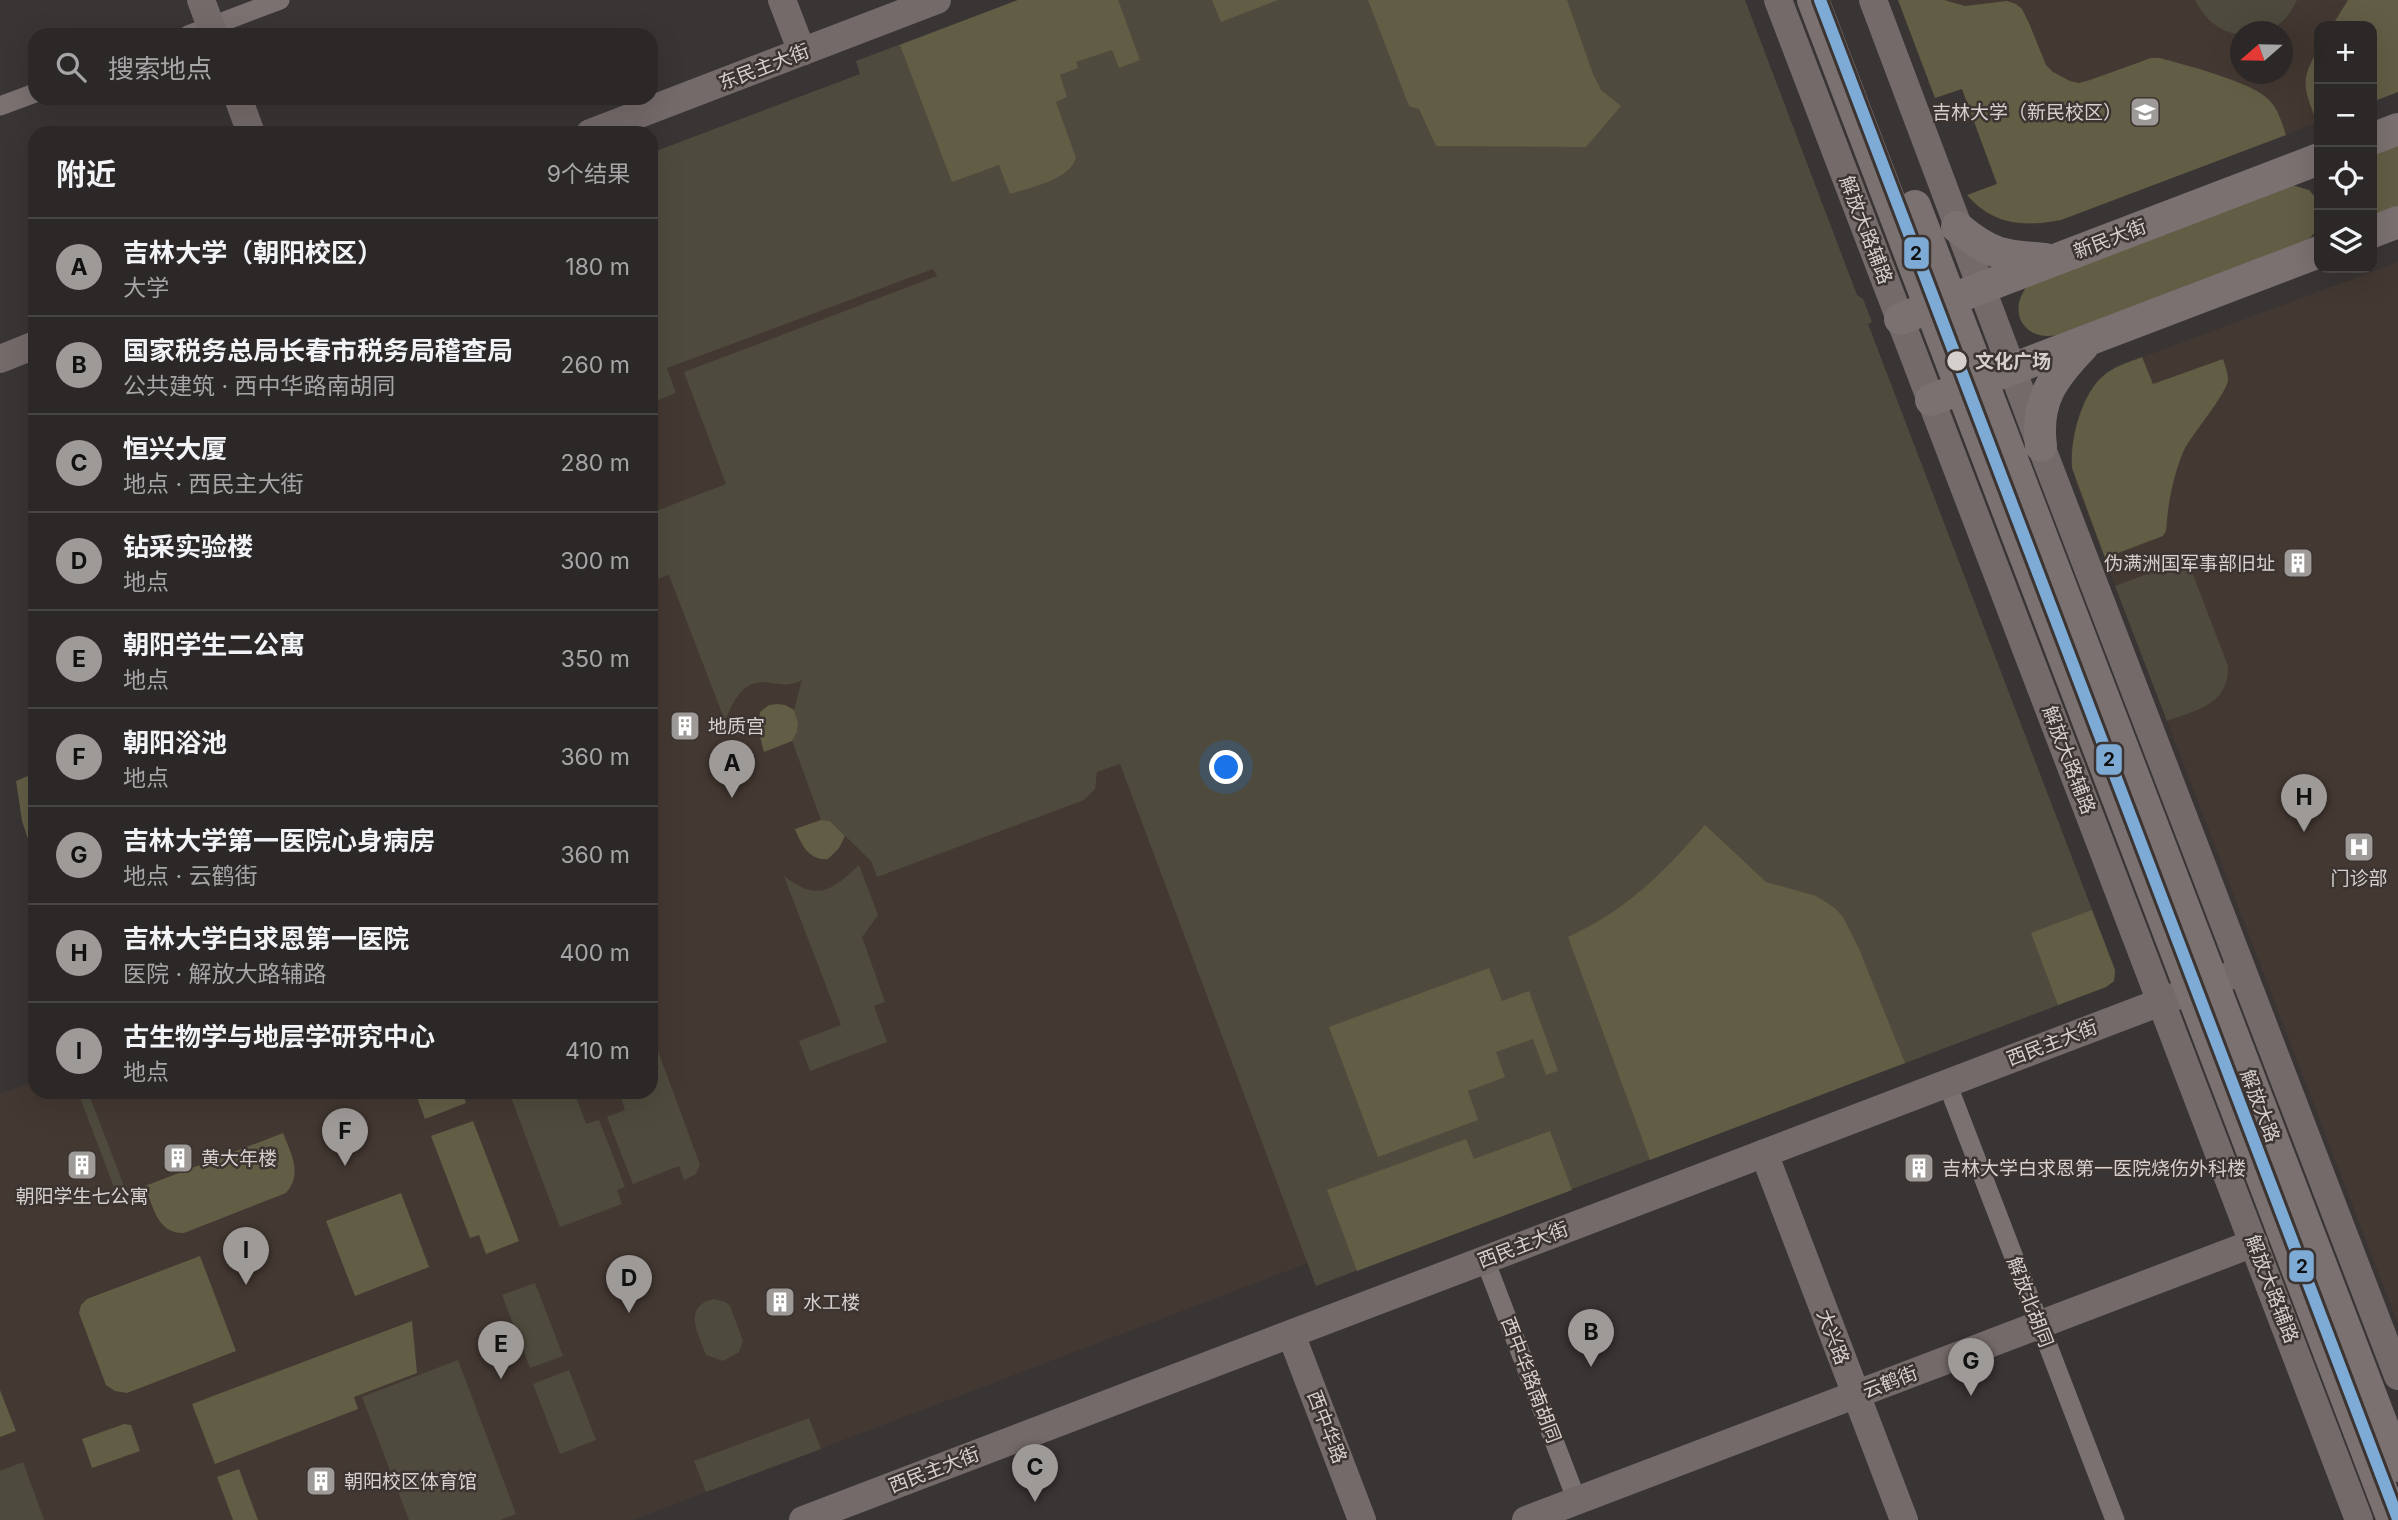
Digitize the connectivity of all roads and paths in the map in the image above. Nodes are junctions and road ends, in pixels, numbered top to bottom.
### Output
1 (201, 0) edge
2 (280, 0) edge
3 (782, 0) edge
4 (937, 0) edge
5 (1778, 0) edge
6 (1813, 0) edge
7 (1836, 0) edge
8 (1872, 0) edge
9 (204, 28) edge
10 (214, 28) edge
11 (802, 52) junction
12 (28, 96) edge
13 (241, 105) edge
14 (0, 106) edge
15 (248, 126) edge
16 (608, 126) edge
17 (2398, 129) edge
18 (2377, 137) edge
19 (2314, 161) edge
20 (2398, 222) edge
21 (1957, 227) junction
22 (2377, 230) edge
23 (2314, 254) edge
24 (2054, 260) junction
25 (1981, 288) junction
26 (1940, 303) junction
27 (1900, 319) junction
28 (2088, 341) junction
29 (28, 348) edge
30 (0, 359) edge
31 (2012, 370) junction
32 (1971, 385) junction
33 (1931, 400) junction
34 (2041, 446) junction
35 (2242, 971) junction
36 (2202, 986) junction
37 (2161, 1002) junction
38 (1947, 1083) junction
39 (1764, 1153) junction
40 (2254, 1243) junction
41 (1485, 1260) junction
42 (2039, 1325) junction
43 (1291, 1334) junction
44 (2398, 1376) edge
45 (1855, 1395) junction
46 (2398, 1466) edge
47 (1577, 1501) junction
48 (803, 1520) edge
49 (1362, 1520) edge
50 (1526, 1520) edge
51 (1904, 1520) edge
52 (2115, 1520) edge
53 (2359, 1520) edge
54 (2393, 1520) edge

1 - 9 street
2 - 10 street
3 - 11 street
4 - 11 street, 东民主大街
5 - 27 street, 解放大路辅路
6 - 26 main road, 解放大路
7 - 26 main road, 解放大路
8 - 21 street
11 - 16 street, 东民主大街
12 - 14 street
13 - 15 street
17 - 18 main road
19 - 24 main road, 新民大街
20 - 22 main road
21 - 24 main road
21 - 25 street
23 - 28 main road
24 - 25 main road, 新民大街
25 - 26 main road, 新民大街
25 - 31 street
26 - 27 main road, 新民大街
26 - 32 main road, 解放大路
27 - 33 street, 解放大路辅路
28 - 31 main road
28 - 34 main road
29 - 30 street
31 - 32 main road
31 - 34 street
32 - 33 main road
32 - 36 main road, 解放大路
33 - 37 street, 解放大路辅路
34 - 35 street
35 - 36 street, 西民主大街
35 - 44 street
36 - 37 street, 西民主大街
36 - 46 main road, 解放大路
36 - 54 main road, 解放大路
37 - 38 street, 西民主大街
37 - 40 street, 解放大路辅路
38 - 39 street, 西民主大街
38 - 42 street, 解放北胡同
39 - 41 street, 西民主大街
39 - 45 street, 大兴路
40 - 42 street, 云鹤街
40 - 53 street, 解放大路辅路
41 - 43 street, 西民主大街
41 - 47 street, 西中华路南胡同
42 - 45 street, 云鹤街
42 - 52 street, 解放北胡同
43 - 48 street, 西民主大街
43 - 49 street, 西中华路
45 - 47 street, 云鹤街
45 - 51 street, 大兴路
47 - 50 street, 云鹤街

